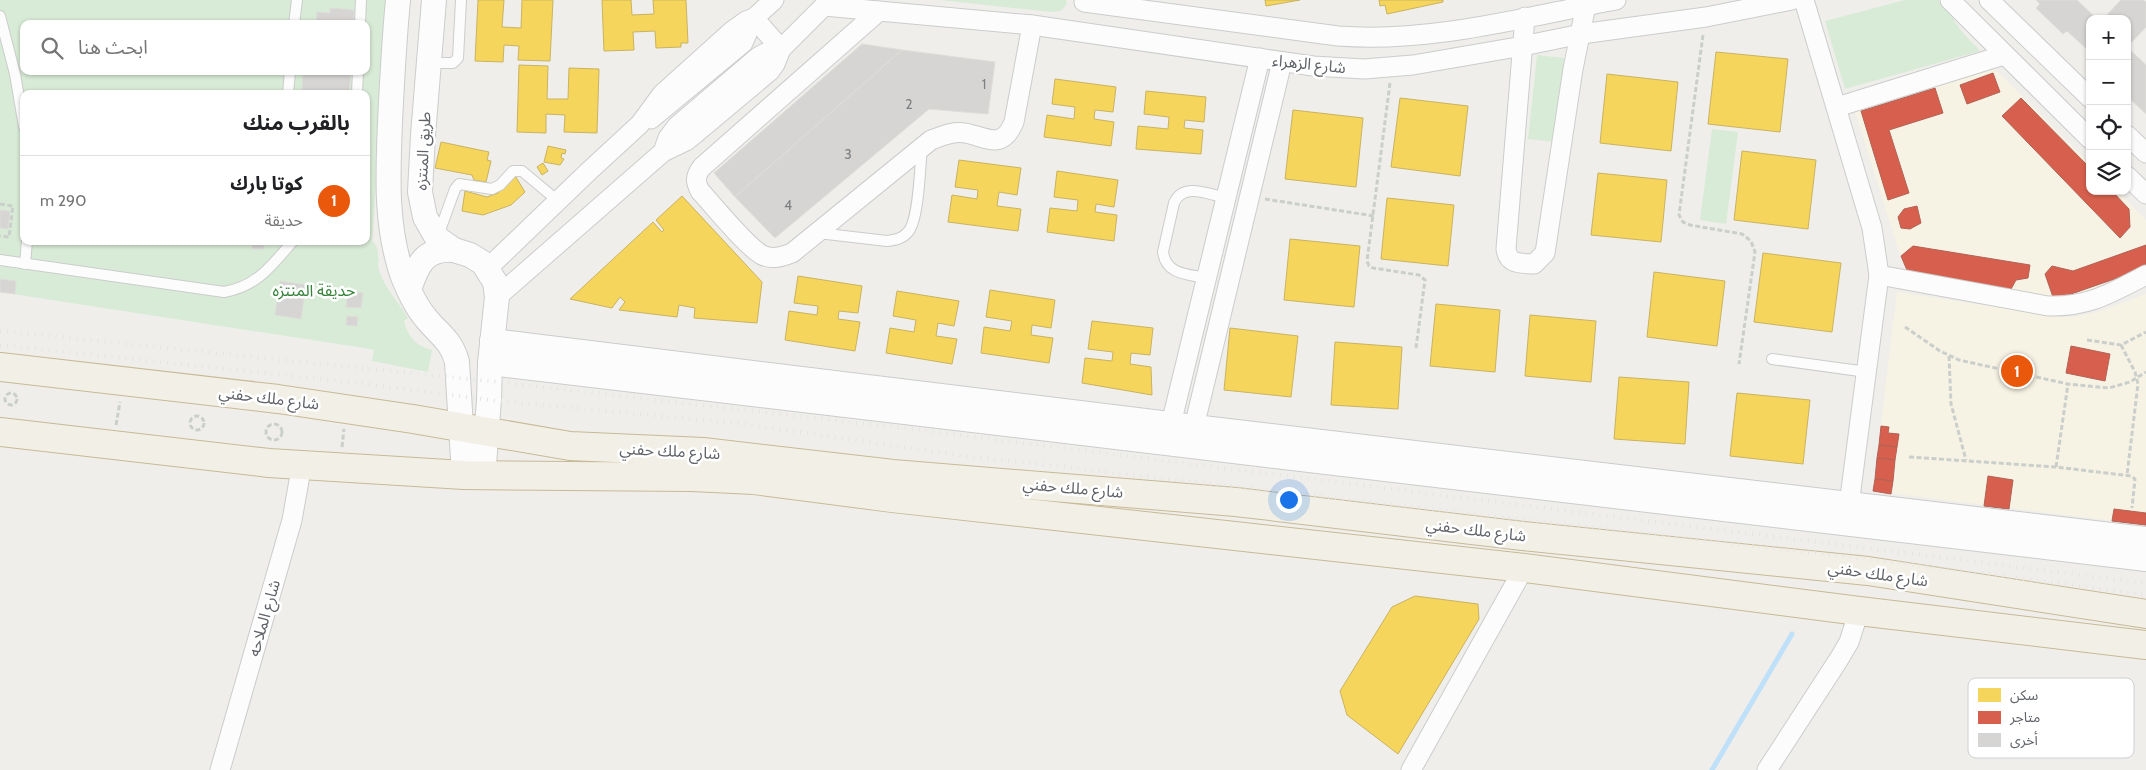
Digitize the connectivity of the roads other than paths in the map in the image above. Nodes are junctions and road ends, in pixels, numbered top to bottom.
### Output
1 (297, 0) edge
2 (361, 0) edge
3 (398, 0) edge
4 (434, 0) edge
5 (461, 0) edge
6 (774, 0) edge
7 (1616, 0) edge
8 (1792, 0) edge
9 (1804, 0) edge
10 (1950, 0) edge
11 (1989, 0) edge
12 (1084, 1) edge
13 (827, 3) edge
14 (1586, 6) junction
15 (1536, 10) edge
16 (879, 11) junction
17 (0, 16) edge
18 (754, 18) junction
19 (294, 20) edge
20 (360, 20) edge
21 (1032, 25) junction
22 (1088, 32) junction
23 (1581, 34) junction
24 (1523, 46) junction
25 (781, 48) junction
26 (2004, 55) junction
27 (1260, 58) junction
28 (1282, 62) junction
29 (430, 63) junction
30 (290, 75) edge
31 (358, 75) edge
32 (288, 90) edge
33 (357, 90) edge
34 (2086, 94) edge
35 (20, 103) edge
36 (1837, 107) junction
37 (2086, 135) edge
38 (2131, 139) edge
39 (922, 146) junction
40 (2146, 153) edge
41 (1226, 198) junction
42 (558, 201) junction
43 (422, 205) junction
44 (388, 208) junction
45 (817, 233) junction
46 (446, 244) junction
47 (27, 245) edge
48 (289, 245) edge
49 (0, 260) edge
50 (25, 264) junction
51 (488, 268) junction
52 (1879, 275) junction
53 (2146, 275) edge
54 (1206, 278) junction
55 (409, 290) junction
56 (497, 297) junction
57 (491, 352) junction
58 (1772, 359) dead end
59 (0, 367) edge
60 (1867, 372) junction
61 (1171, 424) junction
62 (1194, 427) junction
63 (474, 430) junction
64 (0, 432) edge
65 (302, 464) junction
66 (473, 476) junction
67 (892, 486) junction
68 (1849, 505) junction
69 (2146, 539) edge
70 (2146, 559) edge
71 (1524, 568) junction
72 (1859, 611) junction
73 (2146, 614) edge
74 (2146, 645) edge
75 (220, 770) edge
76 (1411, 770) edge
77 (1767, 770) edge

1 - 19 lane
2 - 20 lane
3 - 44 street, طريق المنتزه
4 - 29 street, طريق المنتزه
5 - 29 lane
6 - 18 street
7 - 14 street, شارع الزهراء
8 - 23 street, شارع الزهراء
9 - 36 street
10 - 26 street
11 - 34 street
12 - 15 street, شارع الزهراء
12 - 22 street
13 - 16 street, شارع الزهراء
13 - 25 street
14 - 15 street, شارع الزهراء
14 - 23 street
15 - 24 street
16 - 21 street, شارع الزهراء
16 - 45 street
17 - 35 lane
18 - 25 street
18 - 42 street
21 - 22 street, شارع الزهراء
21 - 39 street
22 - 27 street, شارع الزهراء
23 - 24 street, شارع الزهراء
23 - 24 street
24 - 28 street, شارع الزهراء
25 - 56 street
26 - 36 street
26 - 37 street
27 - 28 street, شارع الزهراء
27 - 41 street
28 - 62 street
29 - 43 street, طريق المنتزه
30 - 32 lane
31 - 33 lane
36 - 52 street
38 - 40 street
39 - 45 street
39 - 45 lane
41 - 54 street
41 - 54 lane
42 - 46 lane
42 - 51 street
43 - 44 street
43 - 46 street, طريق المنتزه
44 - 55 street, طريق المنتزه
46 - 51 street
46 - 55 street
47 - 50 lane
48 - 50 lane
49 - 50 lane
51 - 56 street, طريق المنتزه
52 - 53 street
52 - 60 street
54 - 61 street
55 - 63 street, طريق المنتزه
56 - 57 street, طريق المنتزه
57 - 61 street
57 - 63 street, طريق المنتزه
57 - 70 street
58 - 60 lane
59 - 63 highway, شارع ملك حفني
60 - 68 street
61 - 62 street
62 - 68 street
63 - 66 street, طريق المنتزه
63 - 67 highway, شارع ملك حفني
64 - 65 highway, شارع ملك حفني
65 - 66 highway, شارع ملك حفني
65 - 75 street, شارع الملاحه
66 - 67 highway, شارع ملك حفني
67 - 71 highway, شارع ملك حفني
67 - 73 highway, شارع ملك حفني
68 - 69 street
71 - 72 highway, شارع ملك حفني
71 - 76 street
72 - 74 highway, شارع ملك حفني
72 - 77 street

